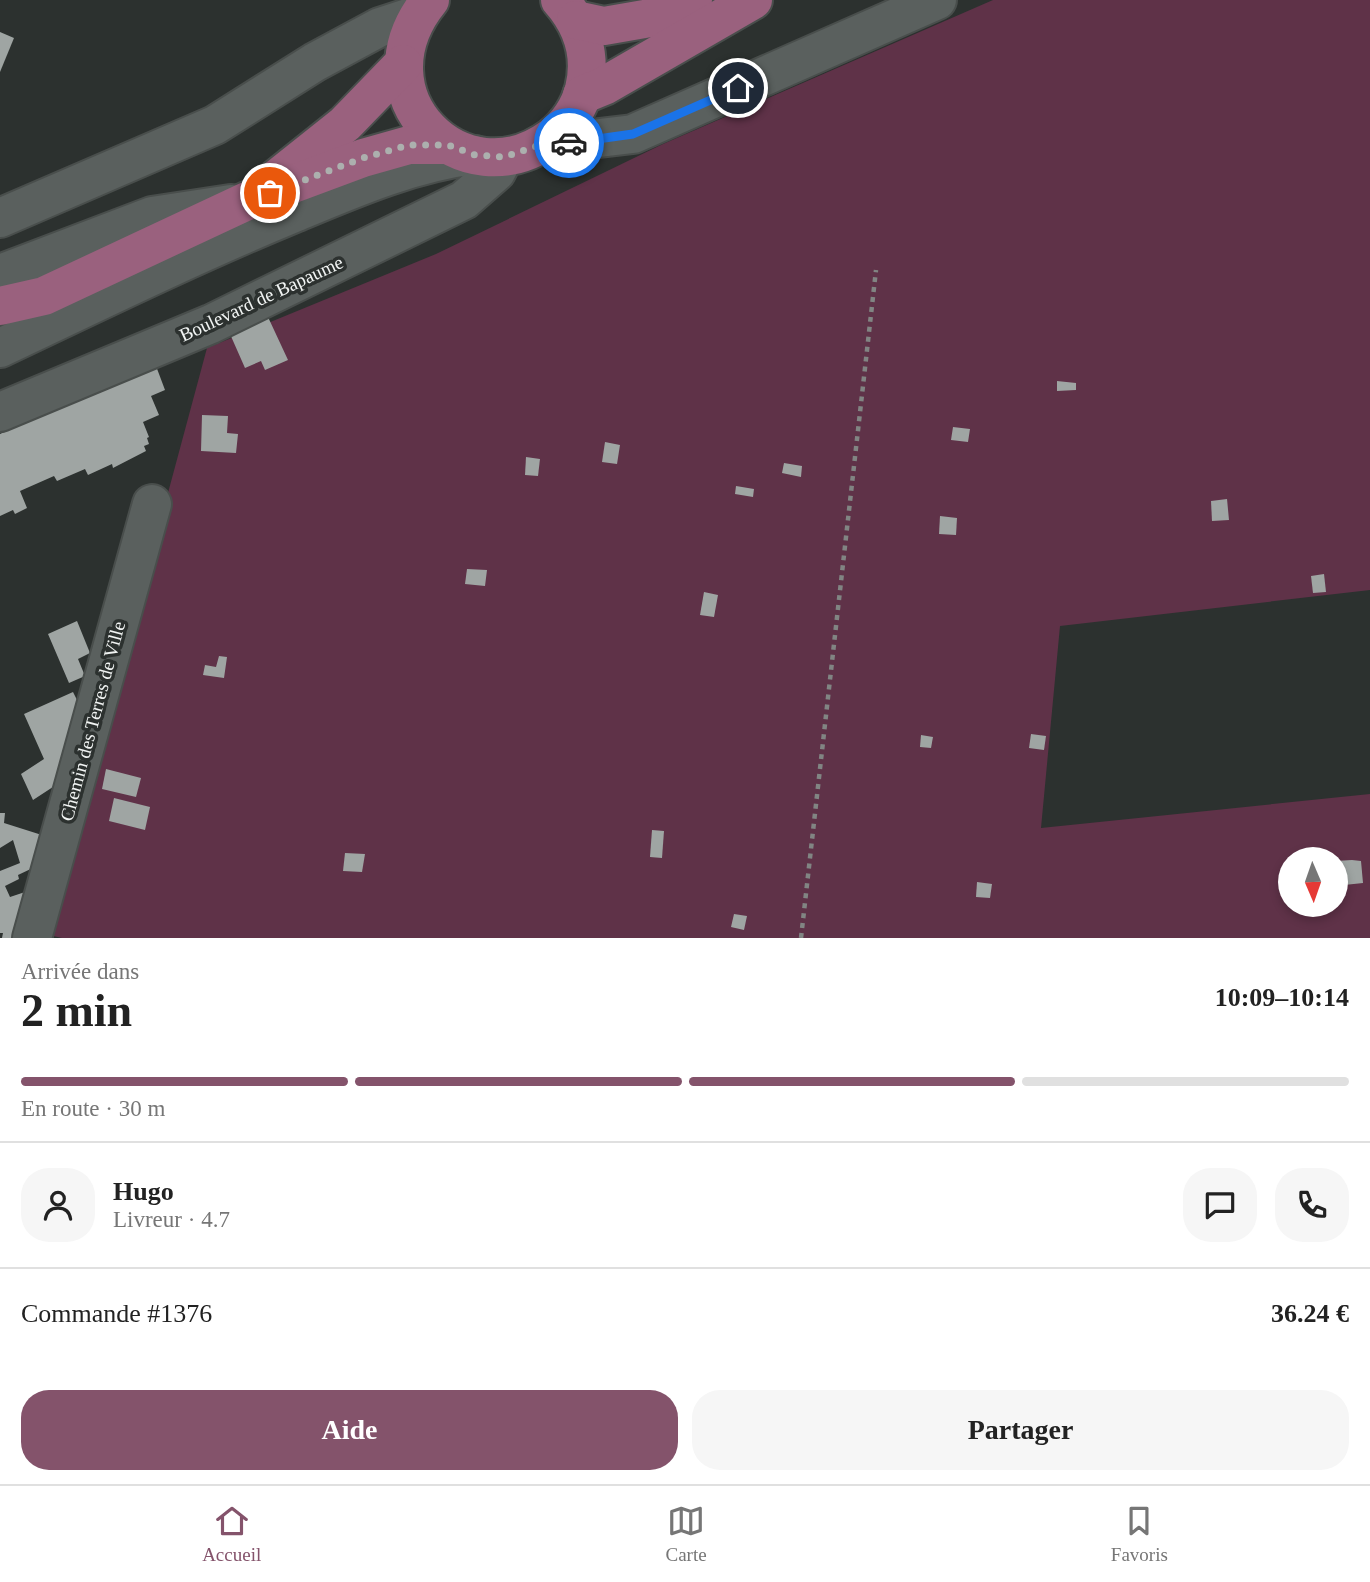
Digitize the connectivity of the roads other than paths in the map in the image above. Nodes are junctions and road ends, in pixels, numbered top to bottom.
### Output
1 (693, 0) edge
2 (753, 0) edge
3 (937, 0) edge
4 (424, 8) edge
5 (568, 10) edge
6 (403, 64) junction
7 (582, 95) junction
8 (540, 145) junction
9 (476, 152) junction
10 (247, 201) junction
11 (0, 218) edge
12 (0, 274) edge
13 (44, 296) junction
14 (0, 306) edge
15 (0, 328) edge
16 (0, 348) edge
17 (0, 412) edge
18 (152, 504) dead end
19 (32, 938) edge

1 - 5 main road
2 - 7 main road
3 - 8 street
4 - 6 main road
4 - 11 street
5 - 7 main road
6 - 9 main road
6 - 10 main road
7 - 8 main road
8 - 9 main road
9 - 10 main road
9 - 16 street
9 - 17 street, Boulevard de Bapaume
10 - 12 street
10 - 13 main road
13 - 14 main road
13 - 15 main road
18 - 19 street, Chemin des Terres de Ville

